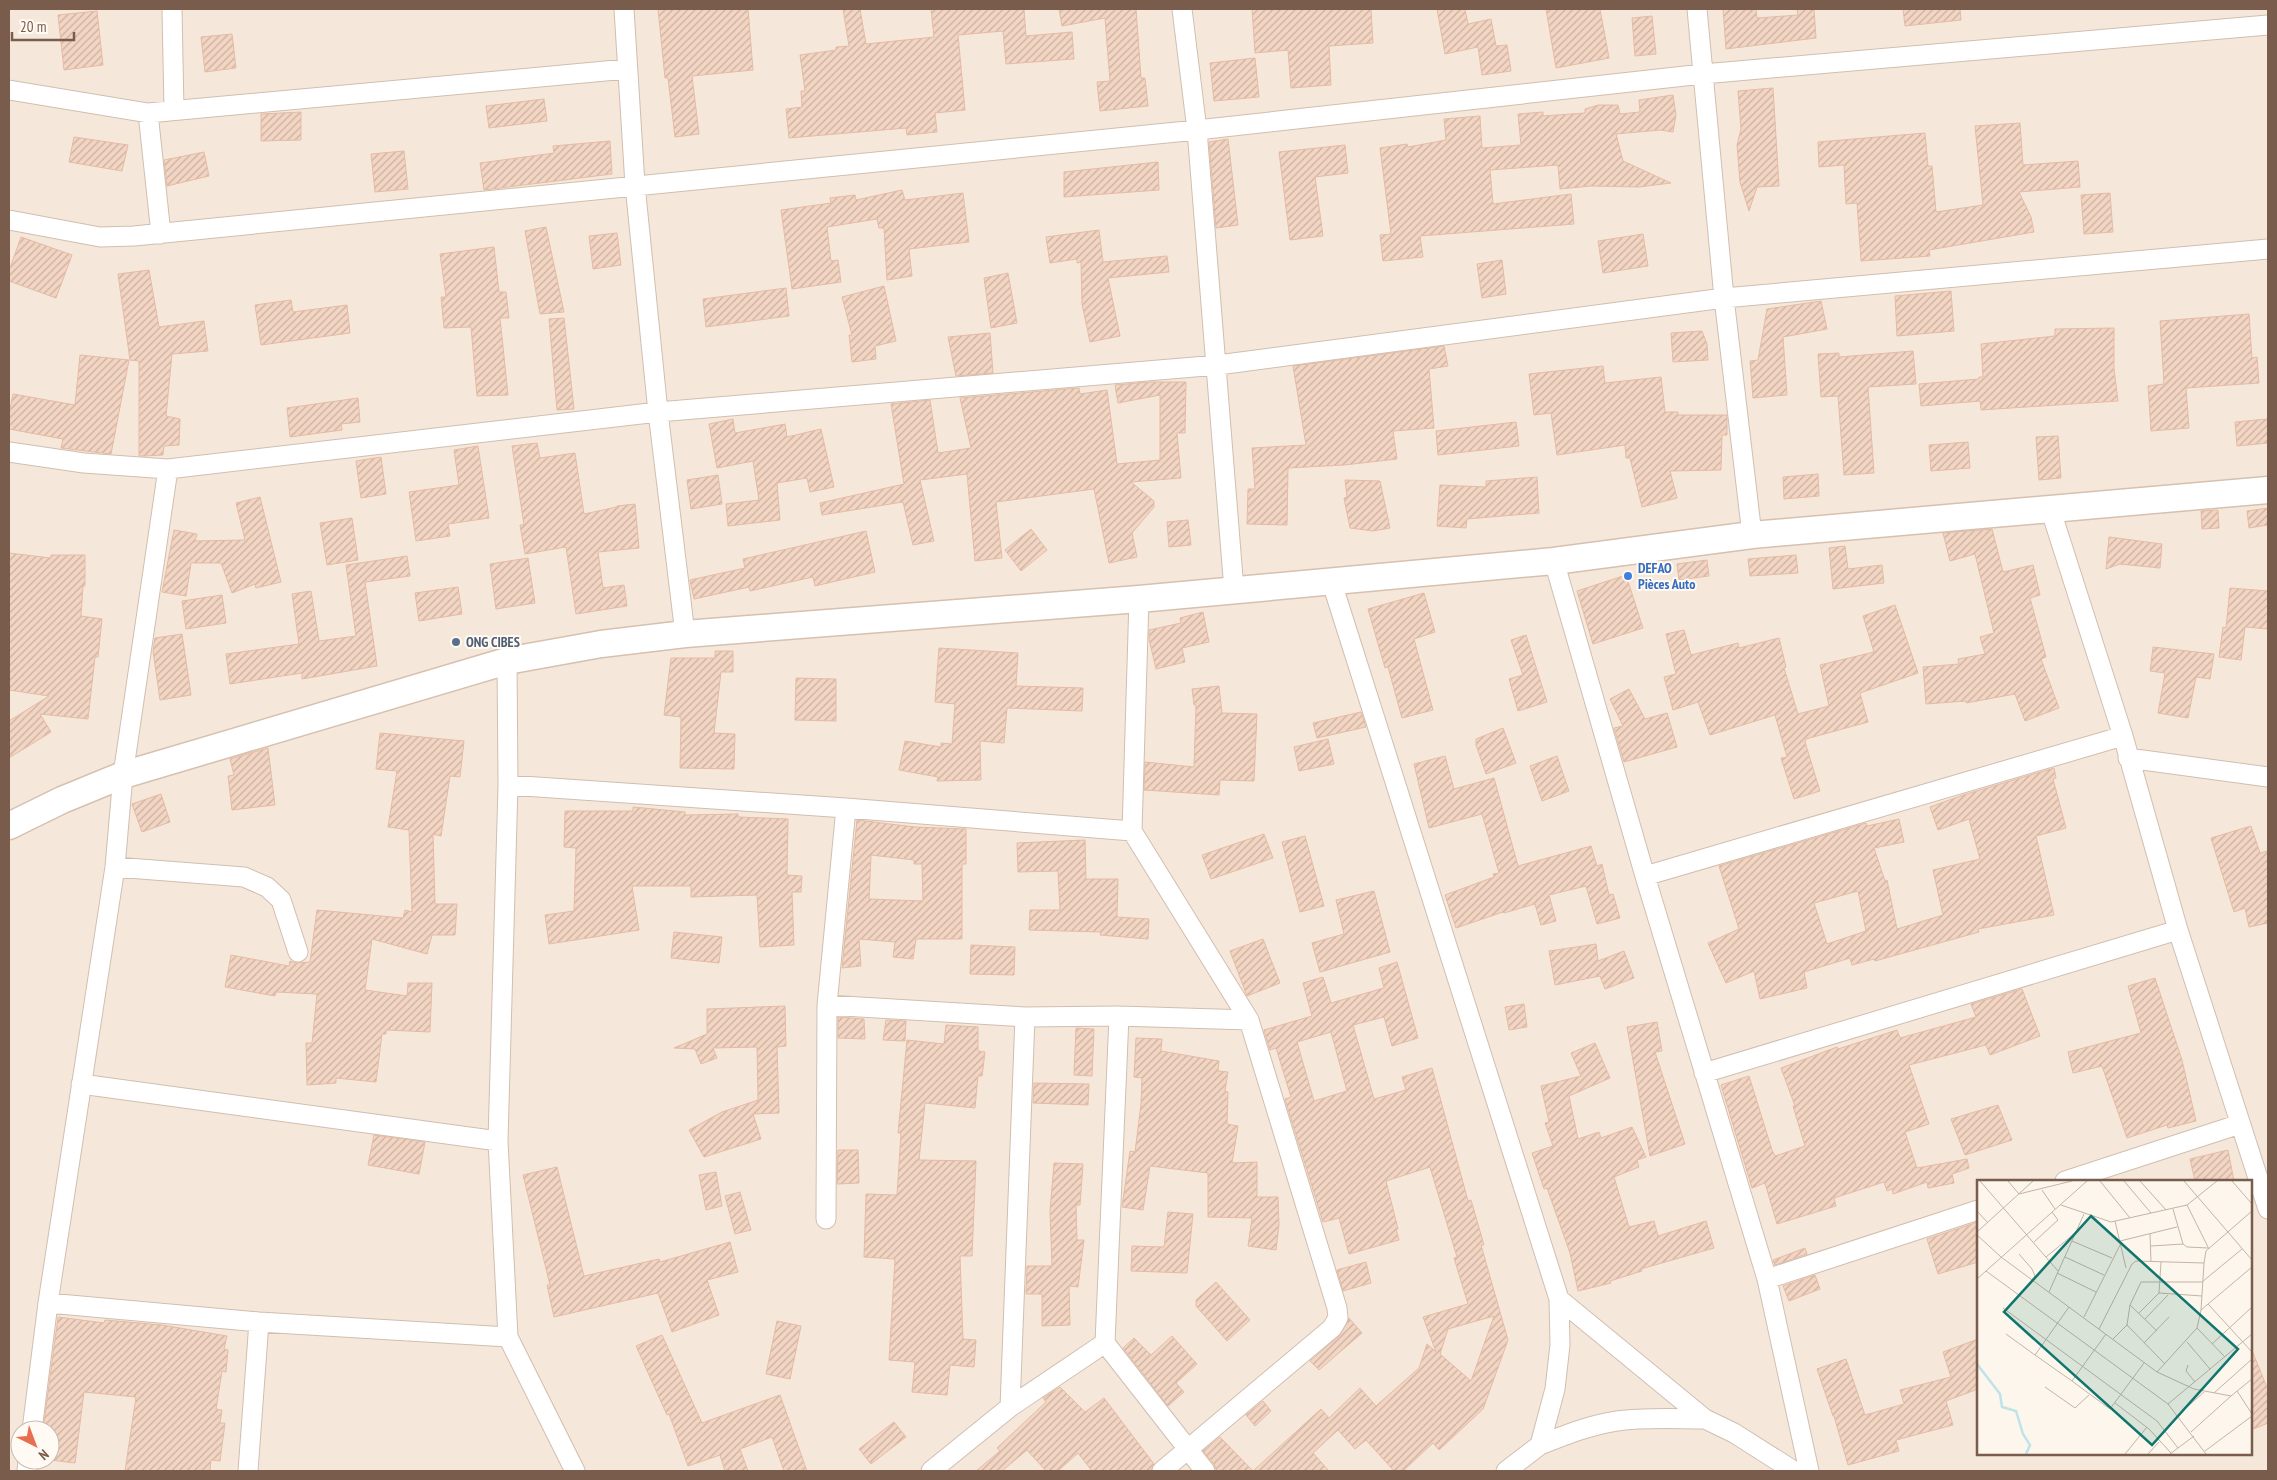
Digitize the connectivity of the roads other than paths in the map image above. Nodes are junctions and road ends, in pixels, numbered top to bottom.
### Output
1 (172, 9) edge
2 (624, 9) edge
3 (1182, 9) edge
4 (1697, 9) edge
5 (2268, 25) edge
6 (627, 68) junction
7 (1703, 74) junction
8 (9, 90) edge
9 (174, 110) junction
10 (148, 113) junction
11 (1197, 130) junction
12 (635, 186) junction
13 (9, 220) edge
14 (161, 234) junction
15 (2268, 249) edge
16 (1724, 298) junction
17 (1218, 365) junction
18 (658, 412) junction
19 (9, 452) edge
20 (168, 470) junction
21 (2268, 490) edge
22 (2050, 508) junction
23 (1752, 535) junction
24 (1554, 561) junction
25 (1331, 580) junction
26 (1234, 590) junction
27 (1139, 599) junction
28 (684, 634) junction
29 (507, 661) junction
30 (2122, 736) junction
31 (2128, 758) junction
32 (123, 775) junction
33 (2268, 777) edge
34 (508, 785) junction
35 (846, 808) junction
36 (9, 826) edge
37 (1132, 831) junction
38 (115, 867) junction
39 (1645, 876) junction
40 (2178, 930) junction
41 (298, 952) dead end
42 (827, 1005) junction
43 (1120, 1016) junction
44 (1025, 1018) junction
45 (1248, 1020) junction
46 (1704, 1073) junction
47 (81, 1084) junction
48 (2240, 1124) junction
49 (498, 1141) junction
50 (2069, 1180) edge
51 (2268, 1209) edge
52 (1977, 1210) edge
53 (826, 1219) dead end
54 (1767, 1279) junction
55 (1559, 1299) junction
56 (48, 1303) junction
57 (259, 1322) junction
58 (508, 1337) junction
59 (1105, 1343) junction
60 (1010, 1407) junction
61 (1706, 1419) junction
62 (33, 1420) edge
63 (1540, 1445) junction
64 (1188, 1449) junction
65 (248, 1471) edge
66 (575, 1471) edge
67 (931, 1471) edge
68 (1162, 1471) edge
69 (1205, 1471) edge
70 (1506, 1471) edge
71 (1794, 1471) edge
72 (1809, 1471) edge

1 - 9 street
2 - 6 street
3 - 11 street
4 - 7 street
5 - 7 street
6 - 9 street
6 - 12 street
7 - 11 street
7 - 16 street
8 - 10 street
9 - 10 street
10 - 14 street
11 - 12 street
11 - 17 street
12 - 14 street
12 - 18 street
13 - 14 street
15 - 16 street
16 - 17 street
16 - 23 street
17 - 18 street
17 - 26 street
18 - 20 street
18 - 28 street
19 - 20 street
20 - 32 street
21 - 22 street
22 - 23 street
22 - 30 street
23 - 24 street
24 - 25 street
24 - 39 street
25 - 26 street
25 - 55 street
26 - 27 street
27 - 28 street
27 - 37 street
28 - 29 street
29 - 32 street
29 - 34 street
30 - 31 street
30 - 39 street
31 - 33 street
31 - 40 street
32 - 36 street
32 - 38 street
34 - 35 street
34 - 49 street
35 - 37 street
35 - 42 street
37 - 45 street
38 - 41 street
38 - 47 street
39 - 46 street
40 - 46 street
40 - 48 street
42 - 44 street
42 - 53 street
43 - 44 street
43 - 45 street
43 - 59 street
44 - 60 street
45 - 64 street
46 - 54 street
47 - 49 street
47 - 56 street
48 - 50 street
48 - 51 street
49 - 58 street
52 - 54 street
54 - 72 street
55 - 61 street
55 - 63 street
56 - 57 street
56 - 62 street
57 - 58 street
57 - 65 street
58 - 66 street
59 - 60 street
59 - 64 street
60 - 67 street
61 - 63 street
61 - 71 street
63 - 70 street
64 - 68 street
64 - 69 street

